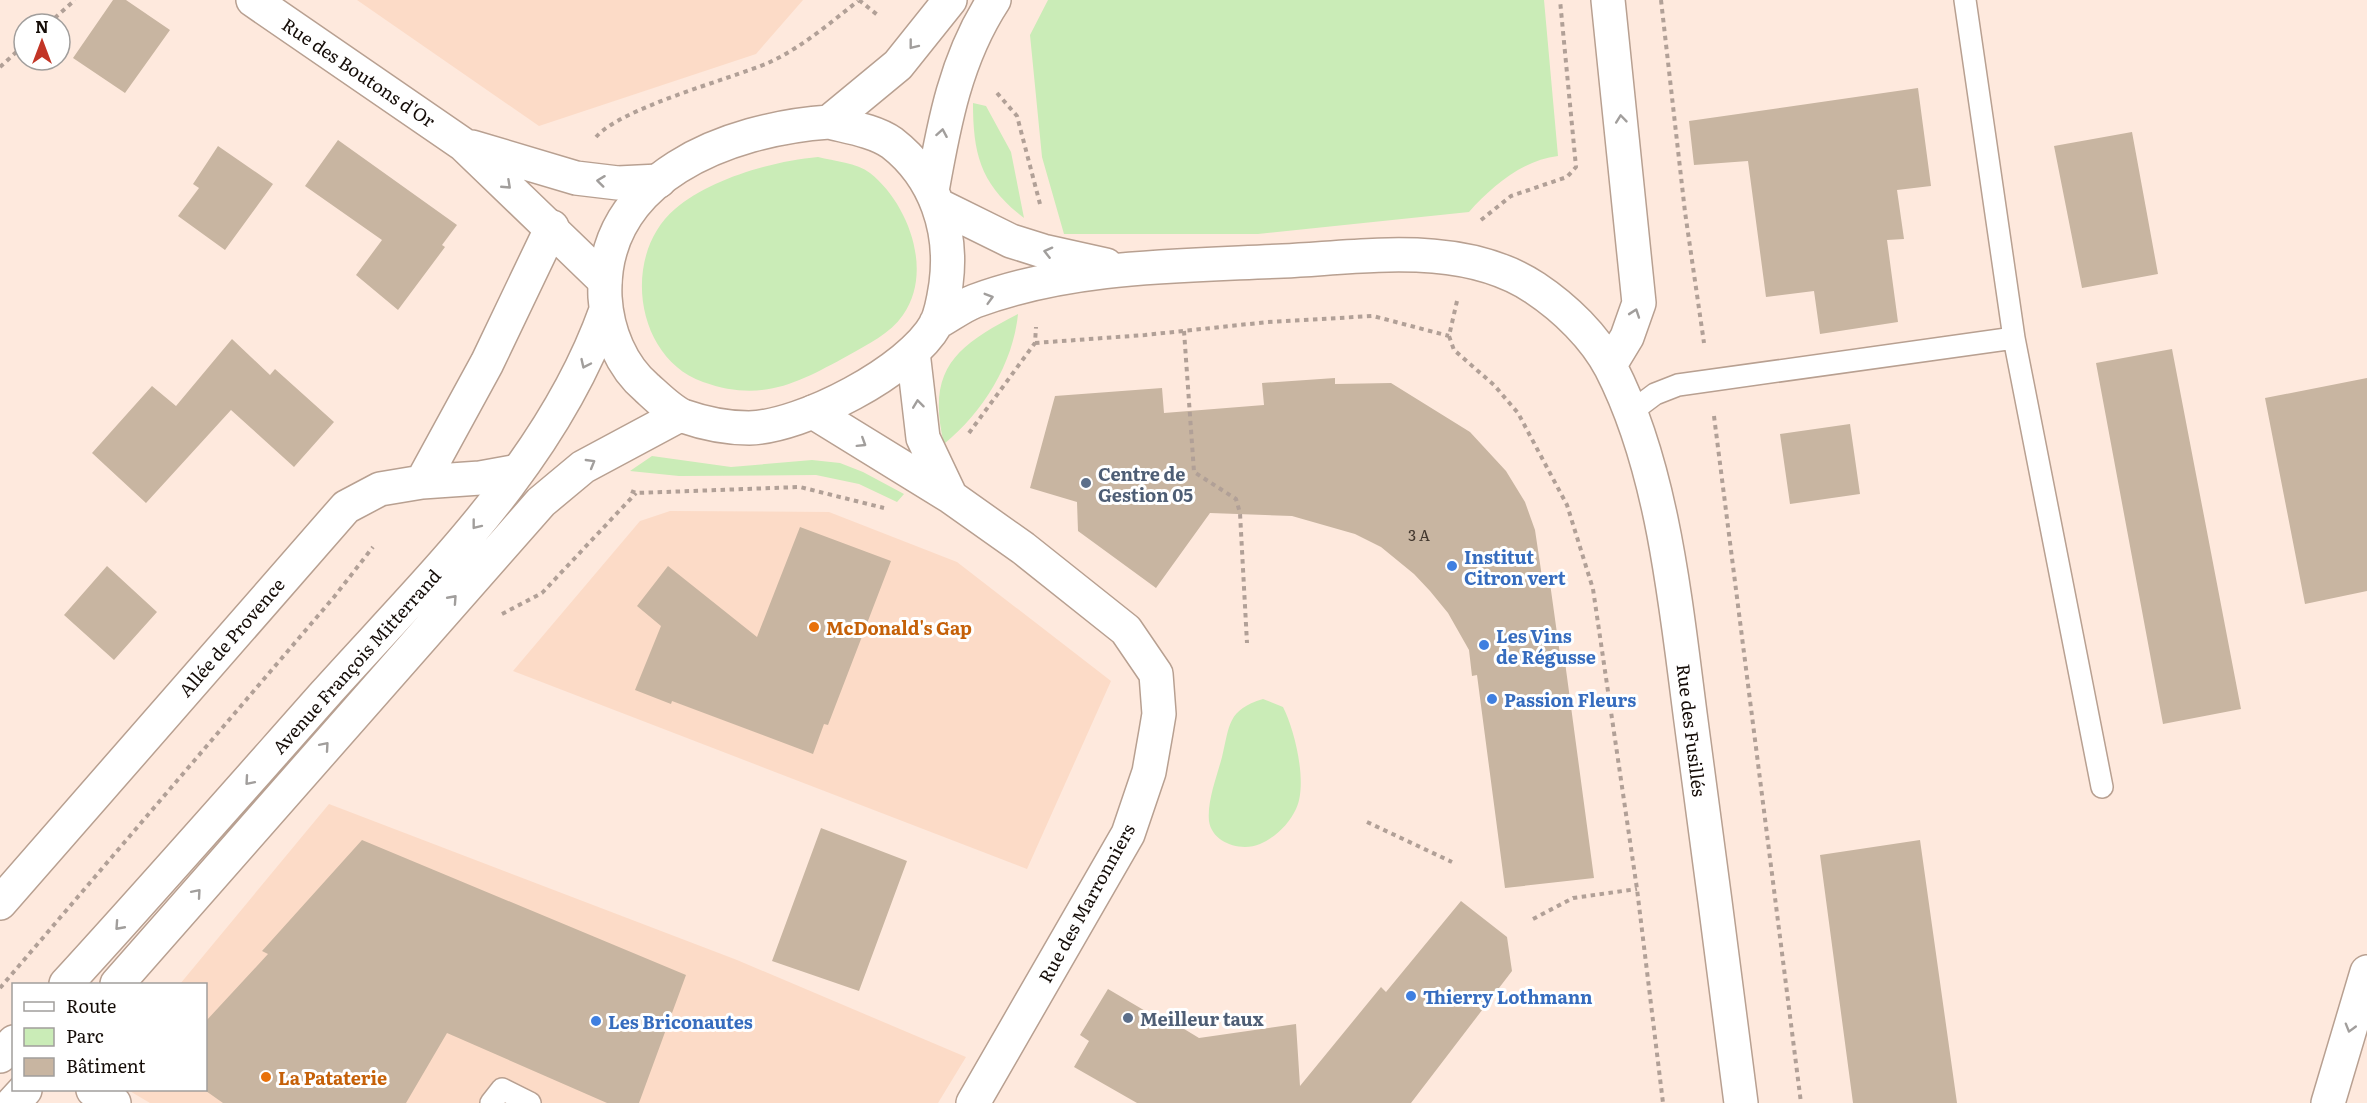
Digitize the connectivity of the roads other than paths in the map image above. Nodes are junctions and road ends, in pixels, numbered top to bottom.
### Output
1 (253, 0) edge
2 (950, 0) edge
3 (994, 0) edge
4 (1608, 0) edge
5 (1965, 0) edge
6 (829, 122) junction
7 (464, 145) junction
8 (659, 181) junction
9 (936, 199) junction
10 (552, 227) junction
11 (1125, 269) junction
12 (605, 295) junction
13 (936, 323) junction
14 (2014, 338) junction
15 (913, 352) junction
16 (1610, 365) junction
17 (813, 412) junction
18 (1631, 412) junction
19 (680, 415) junction
20 (518, 471) junction
21 (422, 482) junction
22 (951, 497) junction
23 (2102, 787) dead end
24 (0, 903) edge
25 (2367, 972) edge
26 (67, 983) edge
27 (118, 983) edge
28 (12, 1044) edge
29 (0, 1056) edge
30 (23, 1091) edge
31 (96, 1091) edge
32 (13, 1103) edge
33 (114, 1103) edge
34 (491, 1103) edge
35 (530, 1103) edge
36 (973, 1103) edge
37 (1741, 1103) edge
38 (2328, 1103) edge

1 - 7 main road, Rue des Boutons d'Or
2 -> 6 main road
9 -> 3 main road
16 -> 4 main road
5 - 14 lane
6 - 8 main road
6 - 9 main road
8 -> 7 main road, Rue des Boutons d'Or
7 -> 10 main road, Rue des Boutons d'Or
8 - 12 main road
11 -> 9 main road
9 - 13 main road
10 - 12 main road, Rue des Boutons d'Or
10 - 21 main road
13 -> 11 main road
11 - 16 main road, Rue des Fusillés
12 - 19 main road
12 -> 20 main road, Avenue François Mitterrand
13 - 15 main road
14 - 18 lane
14 - 23 lane
15 - 17 main road
22 -> 15 main road, Rue des Marronniers
16 - 18 main road, Rue des Fusillés
17 - 19 main road
17 -> 22 main road, Rue des Marronniers
18 - 37 main road, Rue des Fusillés
27 -> 19 main road, Avenue François Mitterrand
20 - 21 main road, Allée de Provence
20 -> 26 main road, Avenue François Mitterrand
21 - 24 main road, Allée de Provence
22 - 36 main road, Rue des Marronniers
25 -> 38 main road
28 - 29 main road
30 - 32 main road
31 - 33 main road
34 - 35 lane

